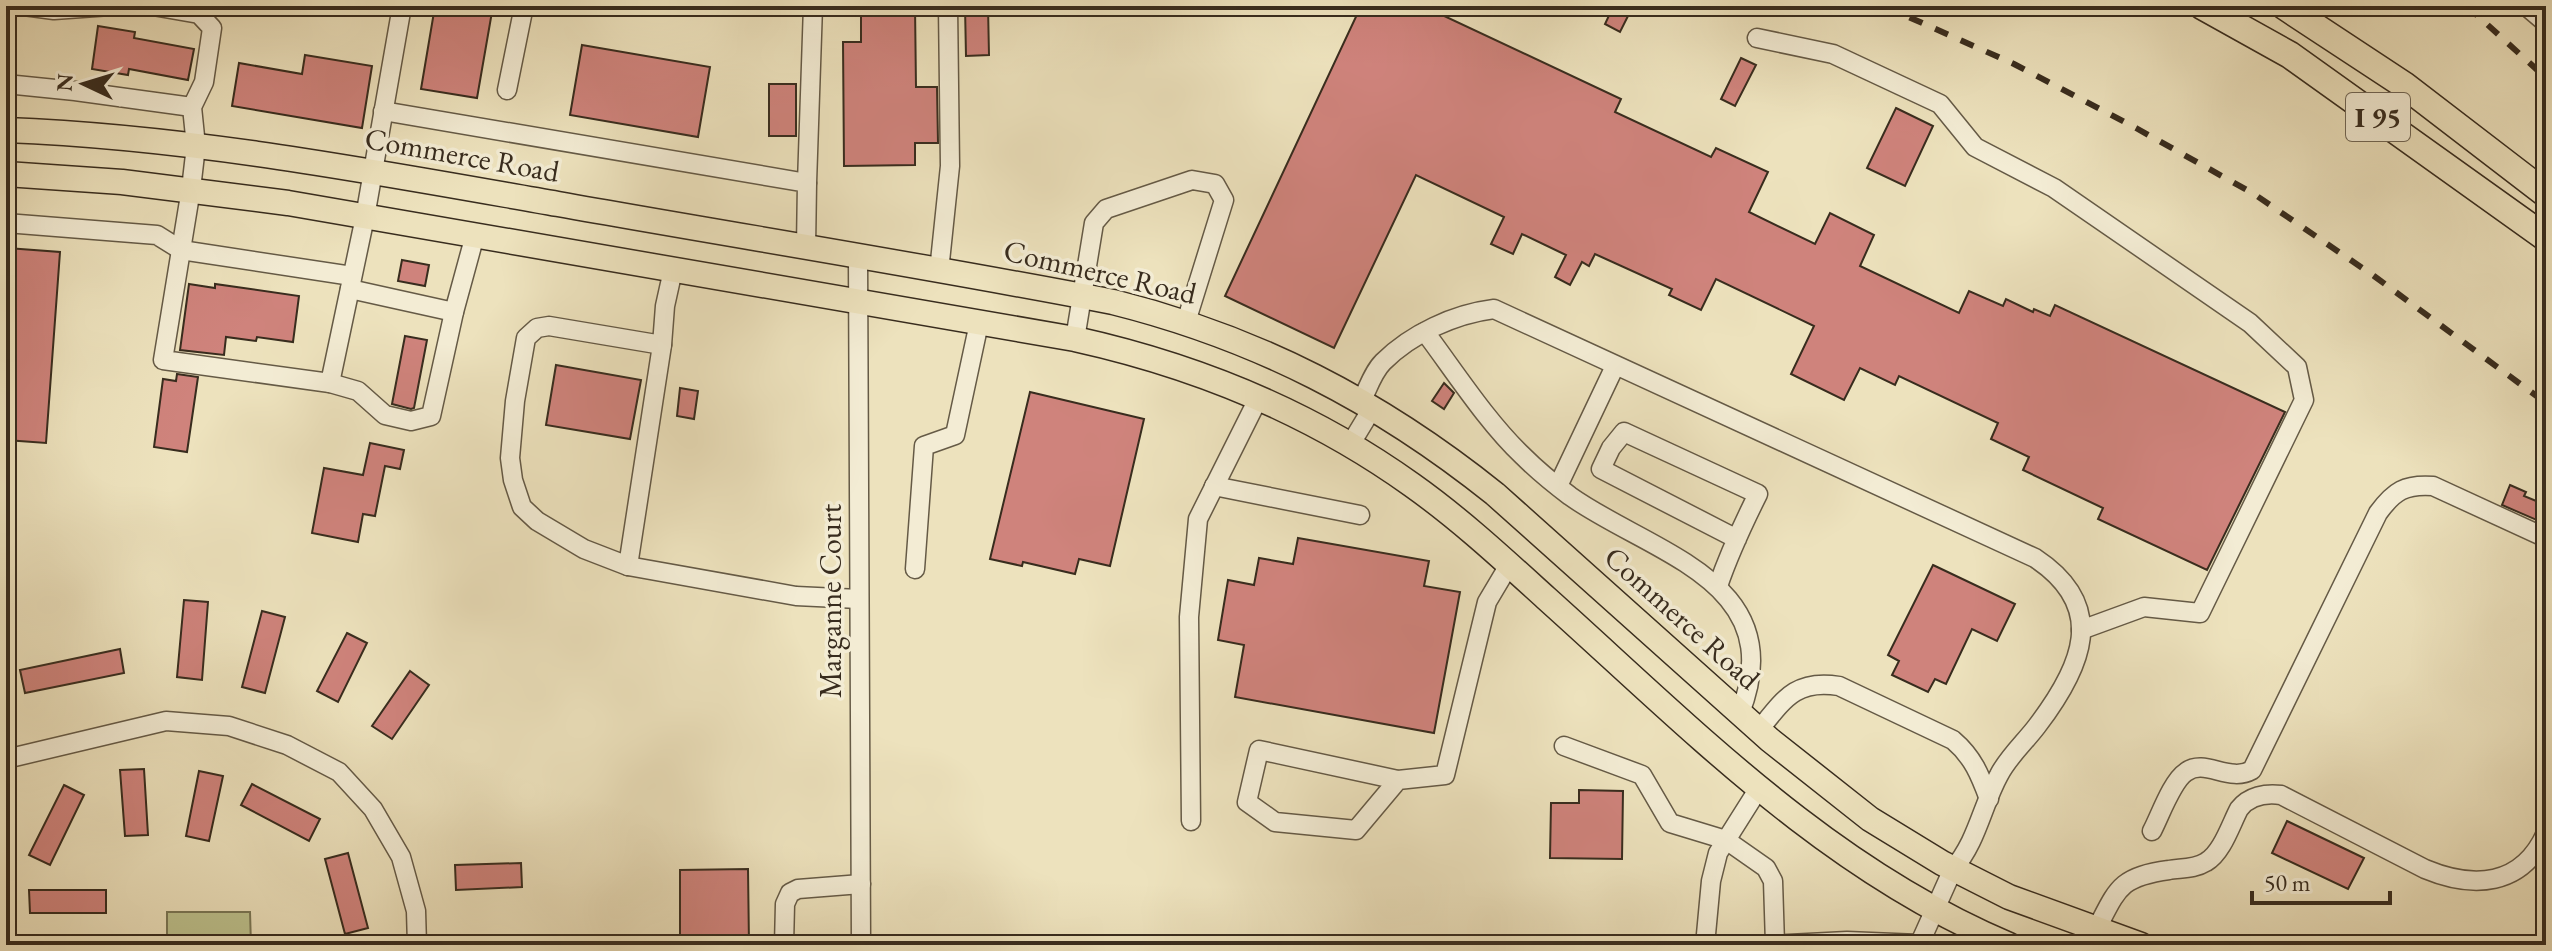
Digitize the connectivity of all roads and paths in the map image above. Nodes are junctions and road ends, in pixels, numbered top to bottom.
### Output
1 (24, 6) edge
2 (110, 6) edge
3 (153, 6) edge
4 (402, 6) edge
5 (524, 6) edge
6 (813, 6) edge
7 (948, 6) edge
8 (2202, 6) edge
9 (2284, 6) edge
10 (2526, 6) edge
11 (2546, 23) edge
12 (1757, 38) dead end
13 (6, 84) edge
14 (507, 90) dead end
15 (192, 107) junction
16 (383, 111) junction
17 (6, 130) edge
18 (196, 146) junction
19 (373, 172) junction
20 (6, 174) edge
21 (807, 183) junction
22 (191, 189) junction
23 (2546, 194) edge
24 (365, 217) junction
25 (6, 223) edge
26 (475, 235) junction
27 (2546, 238) edge
28 (806, 247) junction
29 (181, 250) junction
30 (858, 257) junction
31 (673, 270) junction
32 (939, 271) junction
33 (351, 283) junction
34 (1082, 296) junction
35 (858, 302) junction
36 (454, 312) junction
37 (1186, 322) junction
38 (979, 323) junction
39 (1425, 332) junction
40 (1075, 339) junction
41 (662, 345) junction
42 (1615, 366) junction
43 (330, 383) junction
44 (1259, 397) junction
45 (1367, 404) junction
46 (1350, 445) junction
47 (1214, 486) junction
48 (1558, 486) junction
49 (1360, 515) dead end
50 (2546, 538) edge
51 (1737, 539) junction
52 (1509, 565) junction
53 (628, 566) junction
54 (915, 569) dead end
55 (1718, 586) junction
56 (859, 599) junction
57 (2081, 630) junction
58 (1740, 713) junction
59 (1759, 730) junction
60 (1564, 746) dead end
61 (6, 759) edge
62 (2238, 774) junction
63 (1398, 780) junction
64 (1759, 788) junction
65 (1989, 799) junction
66 (2249, 800) junction
67 (1191, 821) dead end
68 (2152, 831) dead end
69 (2546, 833) edge
70 (1726, 840) junction
71 (1953, 869) junction
72 (861, 884) junction
73 (1934, 910) junction
74 (2096, 930) junction
75 (1775, 944) edge
76 (1919, 944) edge
77 (417, 945) edge
78 (784, 945) edge
79 (861, 945) edge
80 (1705, 945) edge
81 (1766, 945) edge
82 (2009, 945) edge
83 (2141, 945) edge

1 - 2 street
3 - 15 street
4 - 16 street
5 - 14 street
6 - 21 street
7 - 32 street
8 - 27 highway, I 95
9 - 23 highway, I 95
10 - 11 street
12 - 57 street
13 - 15 street
15 - 18 street
16 - 19 street
16 - 21 street
17 - 18 main road, Commerce Road
18 - 19 main road, Commerce Road
18 - 22 street
19 - 24 street
19 - 28 main road, Commerce Road
20 - 22 main road
21 - 28 street
22 - 24 main road
22 - 29 street
24 - 26 main road
24 - 33 street
25 - 29 street
26 - 31 main road
26 - 36 street
28 - 30 main road, Commerce Road
29 - 33 street
29 - 43 street
30 - 32 main road, Commerce Road
30 - 35 street, Marganne Court
31 - 35 main road
31 - 41 street
32 - 34 main road, Commerce Road
33 - 36 street
33 - 43 street
34 - 37 main road, Commerce Road
34 - 37 street
34 - 40 street
35 - 38 main road
35 - 56 street, Marganne Court
36 - 43 street
37 - 45 main road, Commerce Road
38 - 40 main road
38 - 54 street
39 - 42 street
39 - 45 street
39 - 48 street
40 - 44 main road
41 - 53 street
41 - 53 street
42 - 48 street
42 - 57 street
44 - 46 main road
44 - 47 street
45 - 46 street
45 - 58 main road, Commerce Road
46 - 52 main road
47 - 49 street
47 - 67 street
48 - 55 street
50 - 62 street
51 - 51 street
51 - 55 street
52 - 63 street
52 - 64 main road
53 - 56 street
55 - 58 street
56 - 72 street, Marganne Court
57 - 65 street
58 - 59 main road, Commerce Road
59 - 65 street
59 - 71 main road, Commerce Road
60 - 70 street
61 - 77 street
62 - 66 street
62 - 68 street
63 - 63 street
64 - 70 street
64 - 73 main road
65 - 71 street
66 - 69 street
66 - 74 street
70 - 75 street
70 - 80 street
71 - 73 street
71 - 74 main road, Commerce Road
72 - 78 street
72 - 79 street, Marganne Court
73 - 76 street
73 - 82 main road
74 - 83 main road, Commerce Road
75 - 76 street
75 - 81 street

